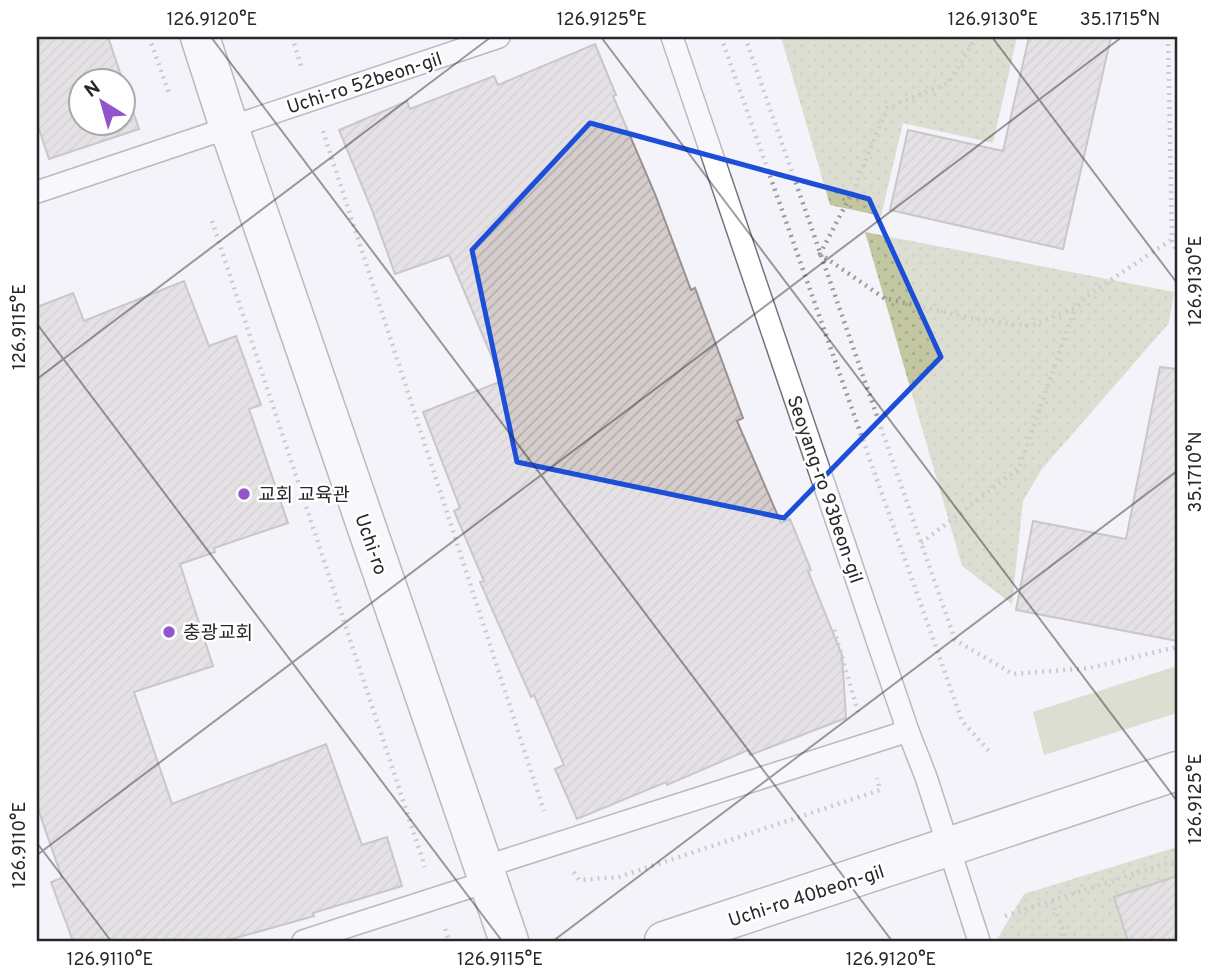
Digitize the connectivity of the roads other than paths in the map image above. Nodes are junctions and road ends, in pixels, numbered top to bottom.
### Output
1 (200, 37) edge
2 (499, 37) edge
3 (671, 37) edge
4 (229, 127) junction
5 (37, 192) edge
6 (908, 730) junction
7 (1177, 772) edge
8 (948, 848) junction
9 (486, 874) junction
10 (303, 941) edge
11 (509, 941) edge
12 (664, 941) edge
13 (979, 941) edge

1 - 4 main road, Uchi-ro
2 - 4 lane, Uchi-ro 52beon-gil
3 - 6 lane, Seoyang-ro 93beon-gil
4 - 5 lane
4 - 9 main road, Uchi-ro
6 - 8 lane, Seoyang-ro 93beon-gil
6 - 9 lane
7 - 8 main road, Uchi-ro 40beon-gil
8 - 12 main road, Uchi-ro 40beon-gil
8 - 13 lane, Seoyang-ro 93beon-gil
9 - 10 lane
9 - 11 main road, Uchi-ro

